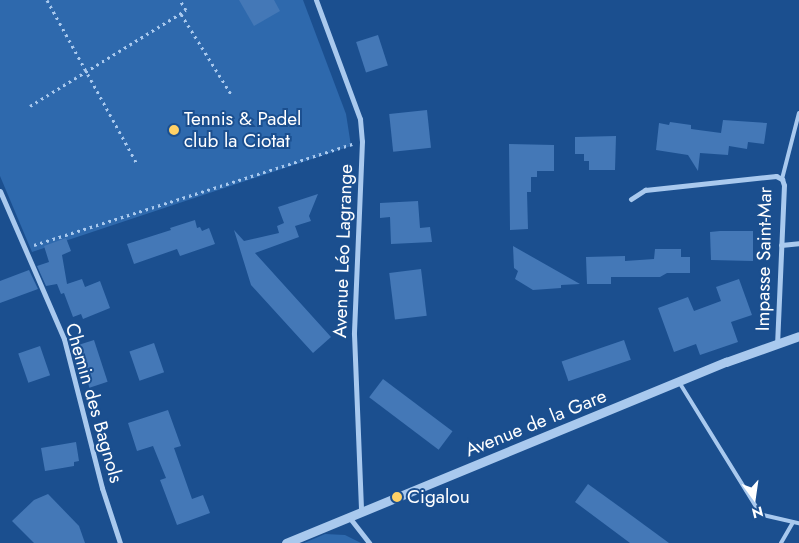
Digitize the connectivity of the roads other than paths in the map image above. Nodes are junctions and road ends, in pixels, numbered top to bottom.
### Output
1 (316, 0) edge
2 (799, 113) edge
3 (782, 179) junction
4 (0, 191) edge
5 (631, 199) dead end
6 (799, 243) edge
7 (781, 245) junction
8 (799, 336) edge
9 (776, 344) junction
10 (679, 382) junction
11 (361, 512) junction
12 (349, 517) junction
13 (793, 522) junction
14 (799, 523) edge
15 (120, 543) edge
16 (286, 543) edge
17 (369, 543) edge
18 (781, 543) edge

1 - 11 street, Avenue Léo Lagrange
2 - 3 lane
3 - 5 street, Impasse Saint-Mar
3 - 7 street, Impasse Saint-Mar
4 - 15 street, Chemin des Bagnols
6 - 7 street
7 - 9 street, Impasse Saint-Mar
8 - 9 street, Avenue de la Gare
9 - 10 street, Avenue de la Gare
10 - 11 street, Avenue de la Gare
10 - 13 lane
11 - 12 street, Avenue de la Gare
12 - 16 street, Avenue de la Gare
12 - 17 street
13 - 14 lane
13 - 18 lane

